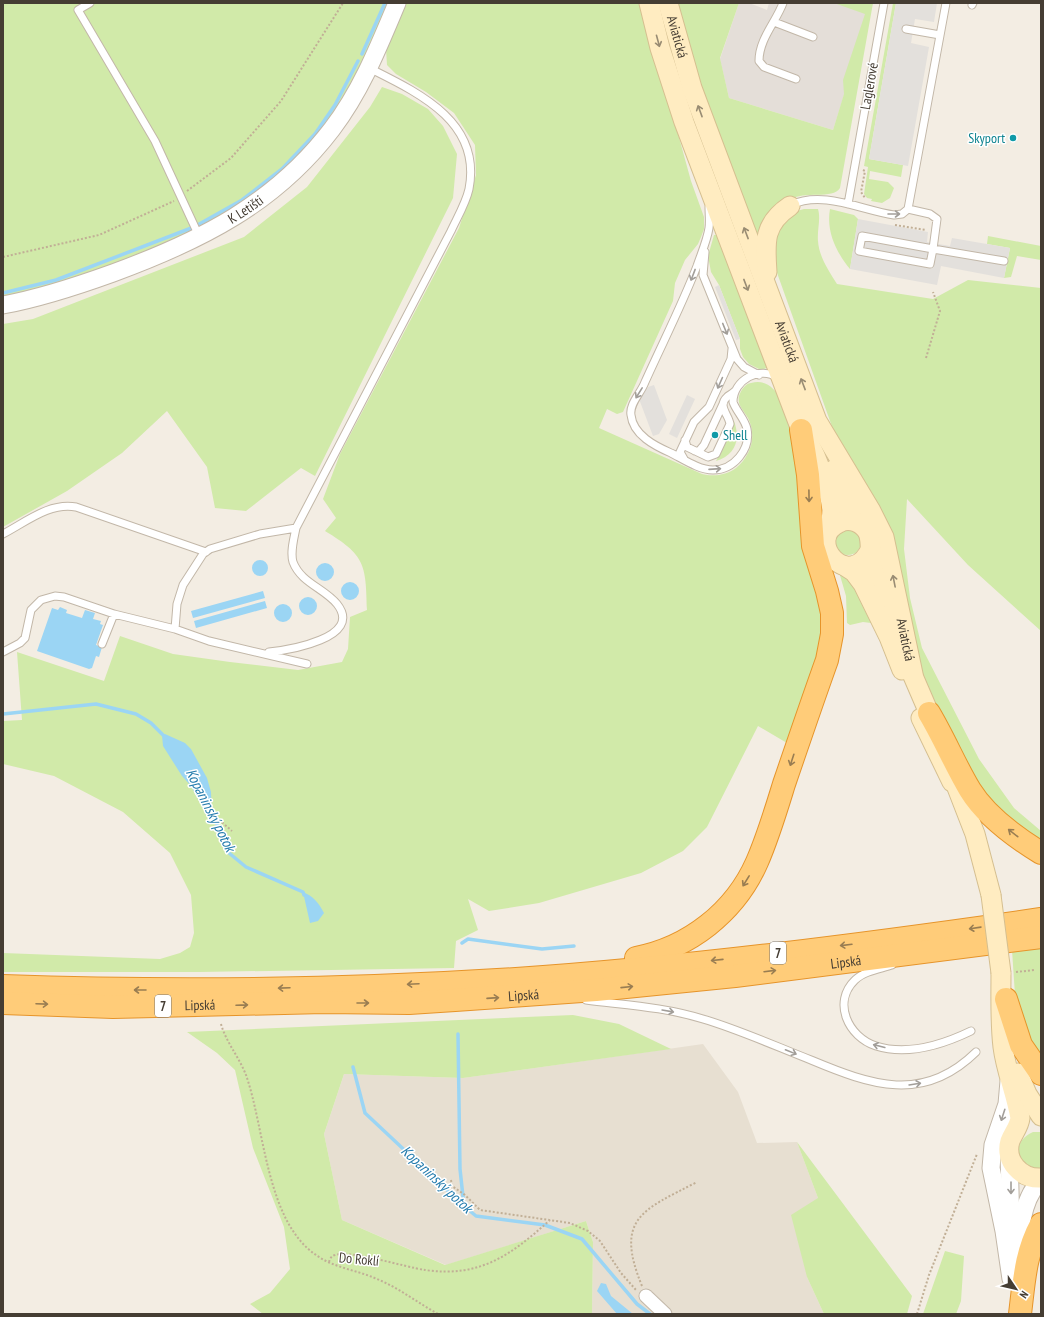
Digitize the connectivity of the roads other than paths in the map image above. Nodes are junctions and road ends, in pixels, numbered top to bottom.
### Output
1 (90, 3) edge
2 (397, 3) edge
3 (649, 3) edge
4 (668, 3) edge
5 (783, 3) edge
6 (884, 3) edge
7 (946, 3) edge
8 (76, 6) edge
9 (774, 22) junction
10 (906, 29) dead end
11 (940, 35) junction
12 (813, 36) dead end
13 (369, 68) junction
14 (796, 79) dead end
15 (707, 183) junction
16 (848, 204) junction
17 (790, 206) joint
18 (908, 209) junction
19 (200, 237) junction
20 (707, 238) junction
21 (933, 249) junction
22 (1004, 261) dead end
23 (770, 296) junction
24 (3, 305) edge
25 (732, 347) junction
26 (759, 375) junction
27 (784, 384) junction
28 (734, 391) junction
29 (724, 403) junction
30 (809, 425) junction
31 (686, 440) junction
32 (695, 451) junction
33 (684, 459) junction
34 (864, 527) junction
35 (296, 528) junction
36 (3, 534) edge
37 (826, 543) junction
38 (871, 548) junction
39 (206, 552) junction
40 (843, 565) junction
41 (114, 614) junction
42 (175, 629) junction
43 (102, 644) dead end
44 (3, 652) edge
45 (265, 652) junction
46 (307, 664) dead end
47 (913, 674) junction
48 (929, 713) junction
49 (805, 723) junction
50 (959, 795) junction
51 (1041, 853) edge
52 (1041, 919) edge
53 (1041, 936) edge
54 (1014, 940) junction
55 (1041, 940) edge
56 (936, 951) junction
57 (1007, 972) junction
58 (3, 986) edge
59 (517, 988) junction
60 (1006, 1000) junction
61 (3, 1002) edge
62 (971, 1031) dead end
63 (976, 1052) dead end
64 (1041, 1074) edge
65 (1009, 1077) junction
66 (1041, 1116) edge
67 (1041, 1121) edge
68 (1016, 1131) junction
69 (1009, 1149) junction
70 (1041, 1178) edge
71 (1041, 1181) edge
72 (1041, 1224) edge
73 (1011, 1279) junction
74 (646, 1296) road end
75 (665, 1314) edge
76 (1014, 1314) edge
77 (1020, 1314) edge

1 - 8 lane
2 - 13 street, K Letišti
3 -> 15 main road, Aviatická
23 -> 4 main road, Aviatická
5 - 9 lane
6 - 16 lane, Laglerové
7 - 11 lane
8 - 19 lane
9 - 12 lane
9 - 14 lane
10 - 11 lane
11 - 18 lane
13 - 19 street, K Letišti
13 - 35 lane
15 - 20 lane
15 -> 27 main road, Aviatická
16 - 17 lane
16 -> 18 lane
17 - 23 main road
18 - 21 lane
19 - 24 street, K Letišti
20 -> 25 lane
20 -> 33 lane
21 - 21 lane
21 - 22 lane
30 -> 23 main road, Aviatická
25 - 26 lane
25 -> 31 lane
26 - 27 lane
26 - 28 lane
27 - 30 main road, Aviatická
28 - 29 lane
33 -> 28 lane
29 - 32 lane
29 - 32 lane
30 - 34 main road
30 - 37 main road, Aviatická
47 -> 30 main road, Aviatická
30 -> 49 highway
31 - 32 lane
31 - 33 lane
34 - 37 main road
34 - 38 main road
35 - 39 lane
35 - 45 lane
36 - 39 lane
37 - 40 main road
37 - 49 highway
38 - 40 main road
38 - 47 main road
39 - 42 lane
40 - 50 main road, Aviatická
41 - 42 lane
41 - 43 lane
41 - 44 lane
42 - 45 lane
45 - 46 lane
47 - 48 main road
48 - 50 main road
51 -> 48 highway
49 -> 59 highway
50 - 57 main road, bridge
52 -> 59 highway, Lipská / 7
53 - 54 highway, Lipská / 7
54 - 55 highway
54 - 56 highway, Lipská / 7
59 -> 56 highway, Lipská / 7
62 -> 56 lane
57 - 60 main road
57 - 65 main road
59 -> 58 highway, Lipská / 7
61 -> 59 highway, Lipská / 7
59 -> 63 lane
60 - 64 highway
60 - 66 main road
65 - 68 main road
65 -> 73 street
67 - 68 main road
68 - 69 main road
69 - 70 main road
69 -> 73 street
71 - 77 street
72 - 77 highway
73 - 76 street
74 - 75 street

